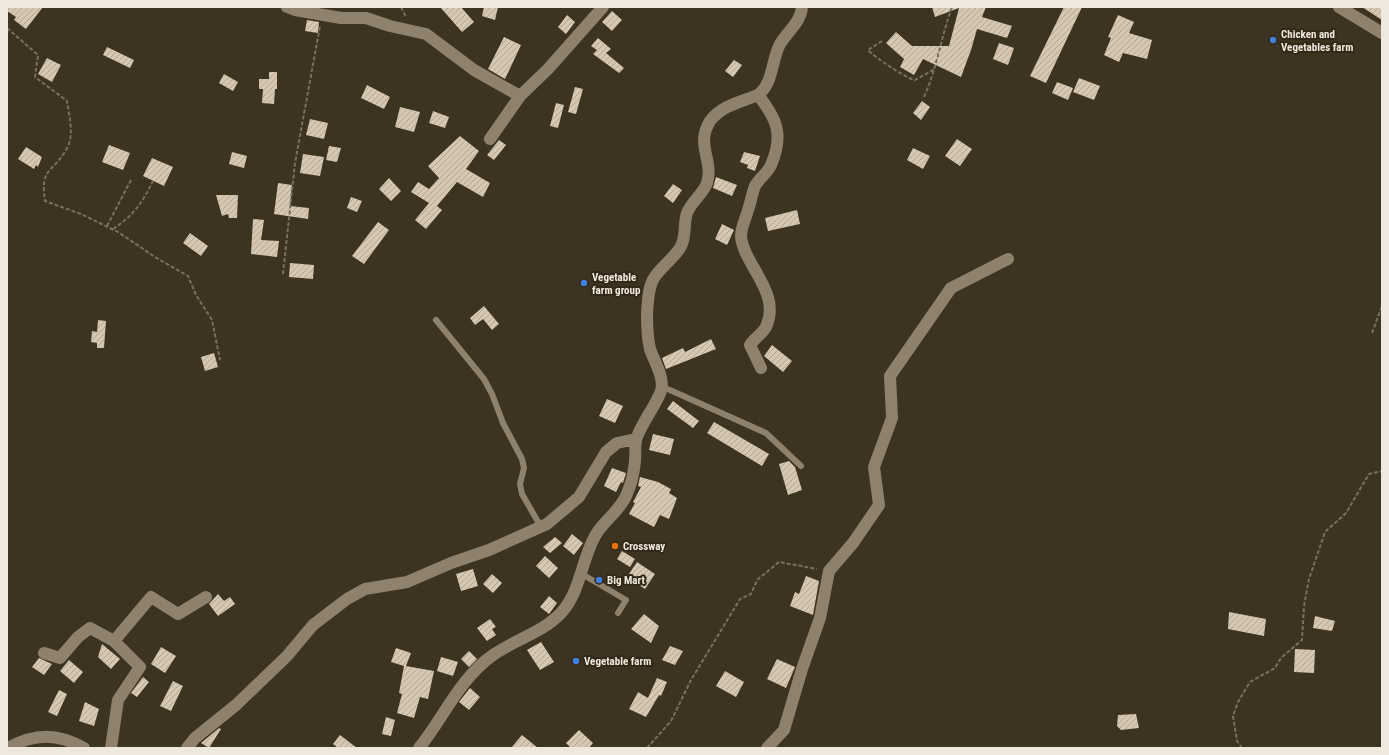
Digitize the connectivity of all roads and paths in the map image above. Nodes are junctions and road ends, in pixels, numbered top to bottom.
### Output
1 (287, 7) edge
2 (603, 7) edge
3 (802, 7) edge
4 (952, 7) edge
5 (1339, 7) edge
6 (322, 15) junction
7 (7, 28) edge
8 (1382, 33) edge
9 (882, 41) dead end
10 (935, 69) junction
11 (758, 95) junction
12 (520, 96) junction
13 (924, 97) dead end
14 (490, 139) dead end
15 (132, 180) dead end
16 (153, 180) dead end
17 (107, 226) junction
18 (113, 230) junction
19 (1008, 259) dead end
20 (283, 274) dead end
21 (1382, 306) edge
22 (436, 320) dead end
23 (1372, 333) dead end
24 (220, 360) dead end
25 (761, 368) dead end
26 (661, 387) junction
27 (636, 439) junction
28 (801, 466) dead end
29 (1382, 471) edge
30 (540, 527) junction
31 (829, 571) junction
32 (582, 574) junction
33 (206, 597) dead end
34 (618, 614) dead end
35 (114, 641) junction
36 (44, 653) dead end
37 (8, 748) edge
38 (84, 748) edge
39 (111, 748) edge
40 (187, 748) edge
41 (419, 748) edge
42 (647, 748) edge
43 (767, 748) edge
44 (1242, 748) edge

1 - 6 street
2 - 12 street
3 - 11 street
4 - 10 path
5 - 8 street
6 - 12 street
6 - 20 path
7 - 17 path
9 - 10 path
10 - 13 path
11 - 25 street
11 - 26 street
12 - 14 street
15 - 17 path
16 - 18 path
17 - 18 path
18 - 24 path
19 - 31 street
21 - 23 path
22 - 30 lane
26 - 27 street
26 - 28 lane
27 - 30 street
27 - 32 street
29 - 44 path
30 - 40 street
31 - 42 path
31 - 43 street
32 - 34 lane
32 - 41 street
33 - 35 street
35 - 36 street
35 - 39 street
37 - 38 street

